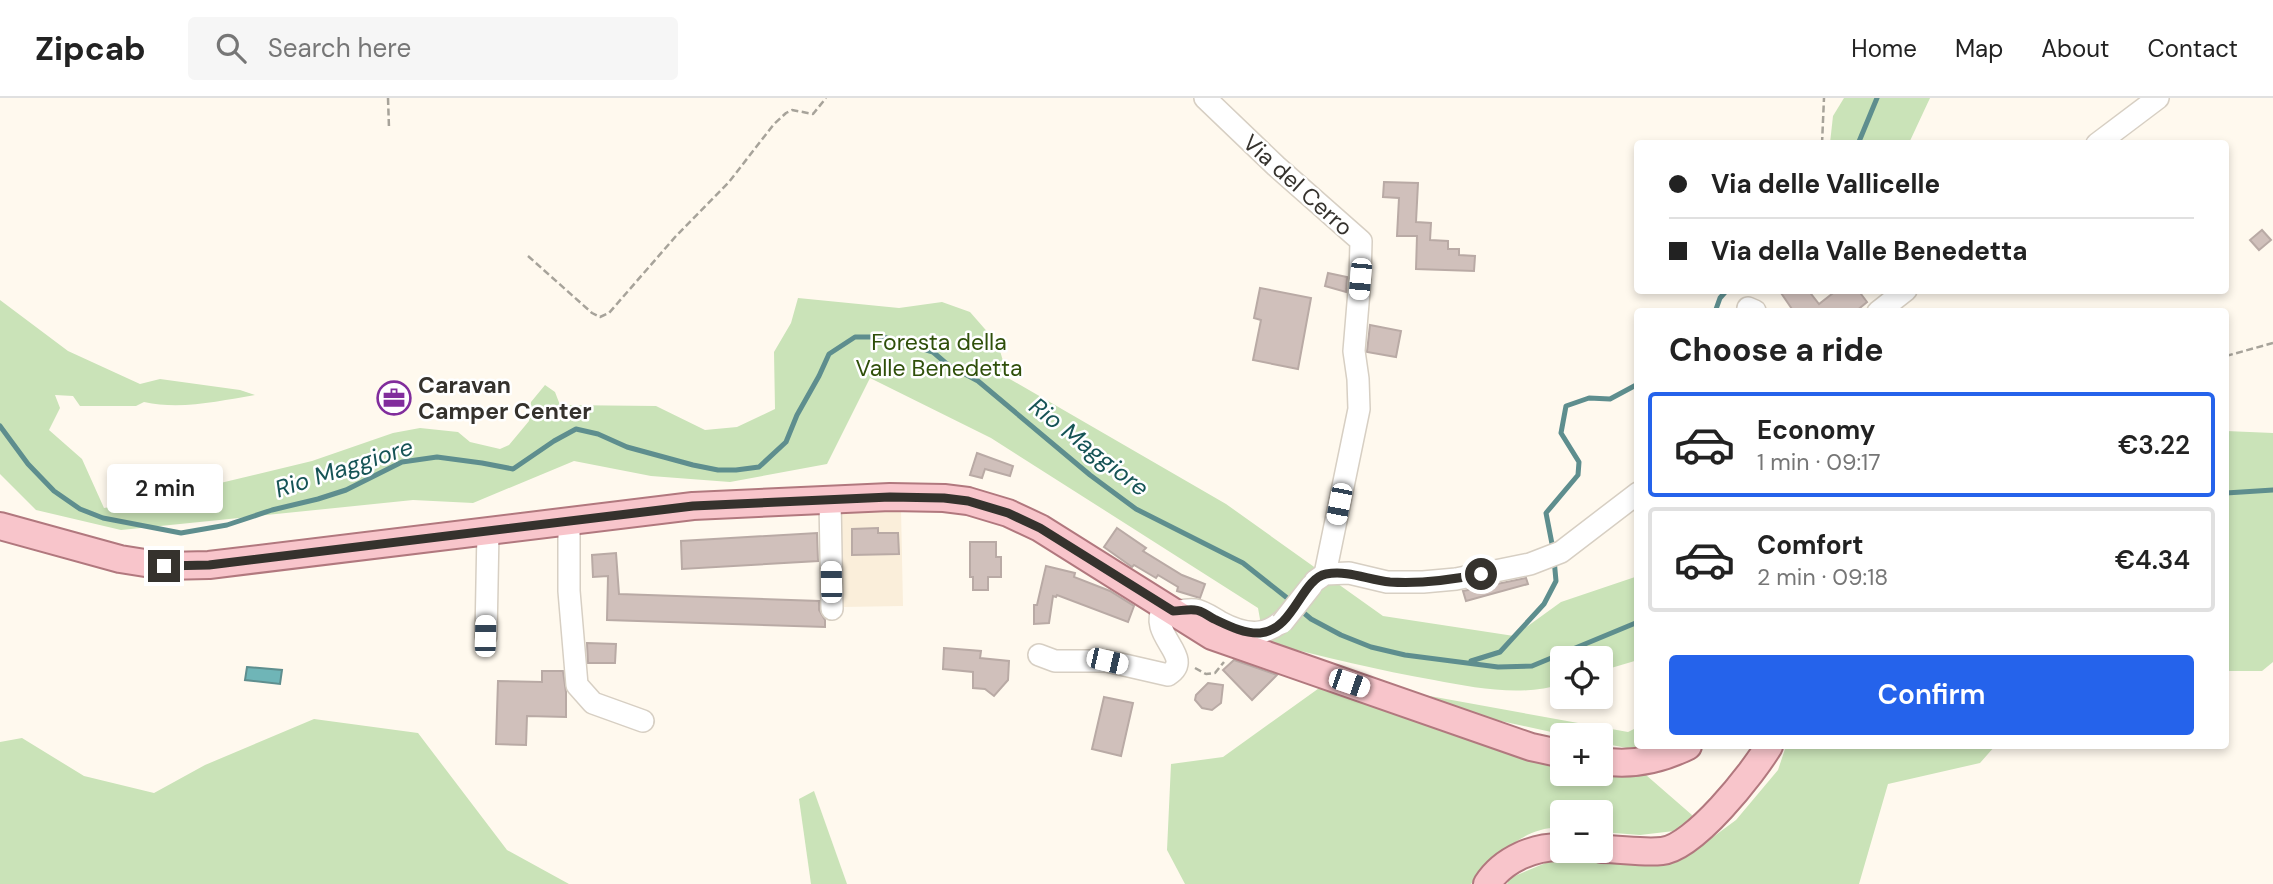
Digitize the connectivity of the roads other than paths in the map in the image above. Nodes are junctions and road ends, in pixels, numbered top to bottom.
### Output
1 (1205, 98) edge
2 (2158, 98) edge
3 (2102, 140) edge
4 (1901, 294) edge
5 (1883, 308) edge
6 (1634, 496) edge
7 (830, 500) junction
8 (569, 522) junction
9 (0, 526) edge
10 (488, 531) junction
11 (1325, 574) junction
12 (832, 609) dead end
13 (1168, 609) junction
14 (485, 636) dead end
15 (1047, 658) dead end
16 (643, 721) dead end
17 (1681, 749) edge
18 (1767, 749) edge
19 (1550, 751) edge
20 (1613, 762) edge
21 (1550, 848) edge
22 (1613, 849) edge
23 (1487, 884) edge

1 - 11 street, Via del Cerro
2 - 3 street
4 - 5 street
6 - 11 street
7 - 8 main road
7 - 12 street
7 - 13 main road
8 - 10 main road
8 - 16 street
9 - 10 main road
10 - 14 street
11 - 13 street, bridge
13 - 15 street
13 - 19 main road
17 - 20 main road
18 - 22 main road
21 - 23 main road

